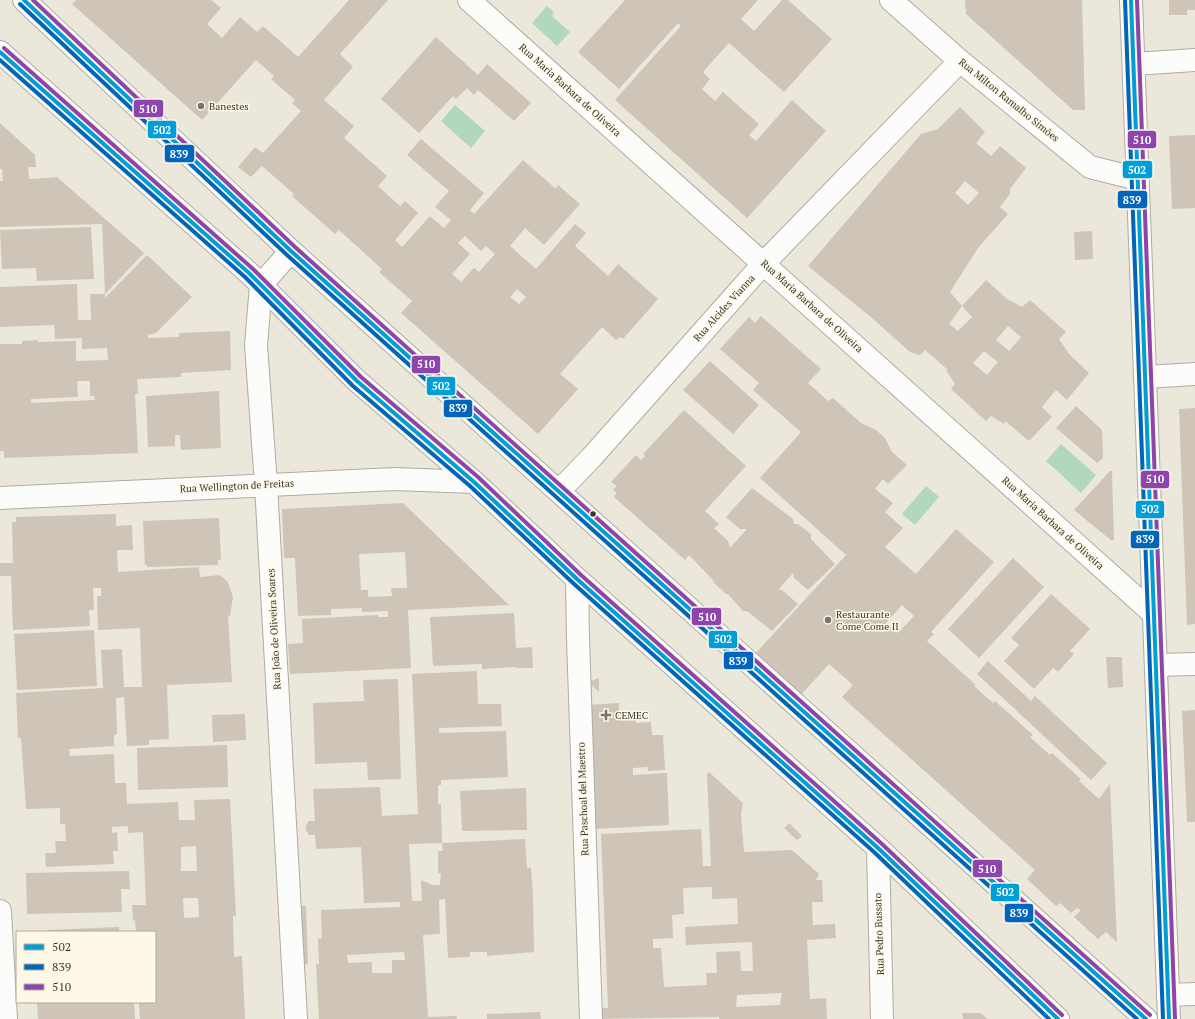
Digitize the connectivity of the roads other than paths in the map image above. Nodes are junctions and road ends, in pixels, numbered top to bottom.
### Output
1 (469, 0) edge
2 (891, 0) edge
3 (1131, 0) edge
4 (28, 1) edge
5 (0, 52) edge
6 (1195, 60) edge
7 (960, 61) junction
8 (1134, 64) junction
9 (1138, 179) junction
10 (292, 251) junction
11 (764, 263) junction
12 (261, 285) junction
13 (1195, 374) edge
14 (1145, 377) junction
15 (474, 482) junction
16 (266, 485) junction
17 (559, 492) junction
18 (0, 498) edge
19 (577, 579) junction
20 (1154, 614) junction
21 (1195, 664) edge
22 (1156, 665) junction
23 (878, 848) junction
24 (0, 911) edge
25 (1195, 994) edge
26 (1168, 995) junction
27 (6, 1019) edge
28 (296, 1019) edge
29 (591, 1019) edge
30 (882, 1019) edge
31 (1058, 1019) edge
32 (1146, 1019) edge
33 (1169, 1019) edge

1 - 11 street, Rua Maria Barbara de Oliveira
2 - 7 street, Rua Milton Ramalho Simões
3 - 8 street
4 - 10 street
5 - 12 street
6 - 8 street
7 - 9 street, Rua Milton Ramalho Simões
7 - 11 street, Rua Alcides Vianna
8 - 9 street
9 - 14 street
10 - 12 street
10 - 17 street
11 - 17 street, Rua Alcides Vianna
11 - 20 street, Rua Maria Barbara de Oliveira
12 - 15 street
12 - 16 street, Rua João de Oliveira Soares
13 - 14 street
14 - 20 street
15 - 16 street, Rua Wellington de Freitas
15 - 19 street
16 - 18 street, Rua Wellington de Freitas
16 - 28 street, Rua João de Oliveira Soares
17 - 32 street
19 - 23 street
19 - 29 street, Rua Paschoal del Maestro
20 - 22 street
21 - 22 street
22 - 26 street
23 - 30 street, Rua Pedro Bussato
23 - 31 street
24 - 27 street
25 - 26 street
26 - 33 street

